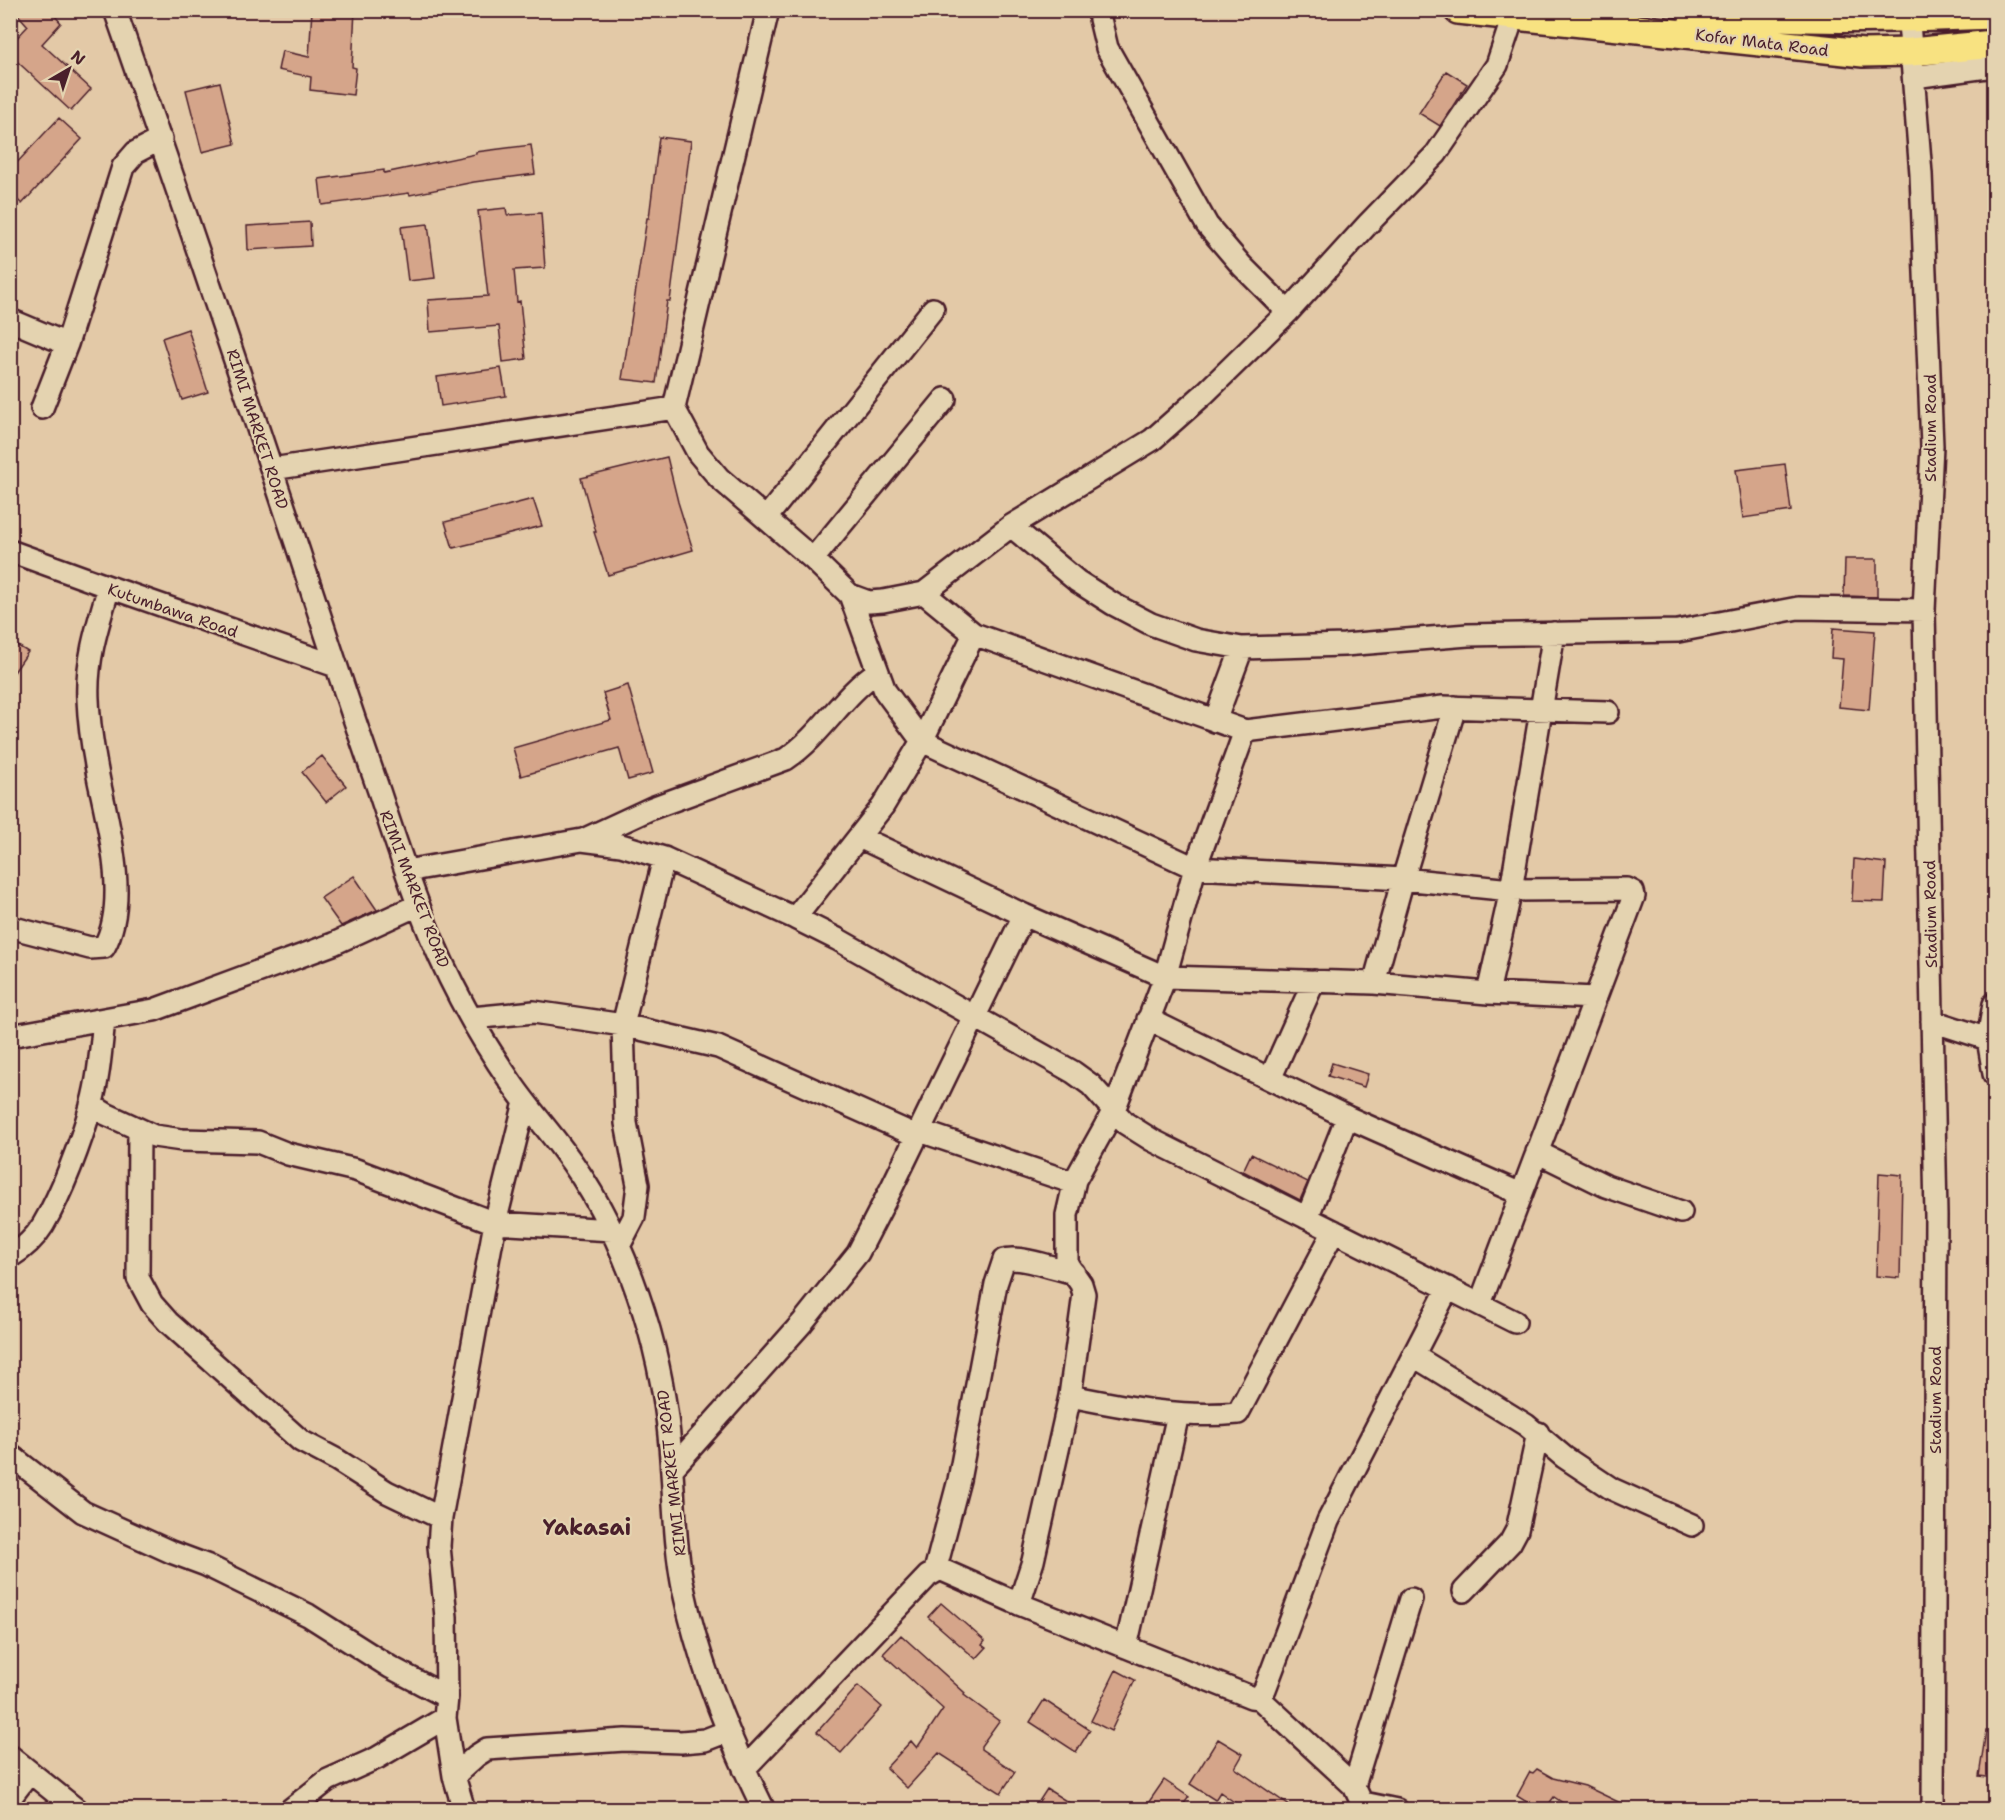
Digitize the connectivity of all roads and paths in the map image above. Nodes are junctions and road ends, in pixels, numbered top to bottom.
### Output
1 (116, 10) edge
2 (768, 10) edge
3 (1100, 10) edge
4 (1458, 10) edge
5 (1689, 10) edge
6 (1769, 14) edge
7 (1909, 15) edge
8 (1995, 15) edge
9 (1513, 17) junction
10 (1995, 44) edge
11 (1913, 65) junction
12 (1995, 66) edge
13 (161, 139) junction
14 (933, 309) dead end
15 (1288, 312) junction
16 (10, 320) edge
17 (67, 344) junction
18 (945, 399) dead end
19 (42, 408) dead end
20 (674, 408) junction
21 (272, 470) junction
22 (766, 518) junction
23 (1011, 526) junction
24 (10, 551) edge
25 (813, 559) junction
26 (109, 587) junction
27 (924, 593) junction
28 (850, 595) junction
29 (1924, 610) junction
30 (1554, 633) junction
31 (974, 634) junction
32 (1242, 648) junction
33 (336, 666) junction
34 (877, 672) junction
35 (1455, 707) junction
36 (1541, 710) junction
37 (1608, 712) dead end
38 (1215, 721) junction
39 (1245, 731) junction
40 (922, 741) junction
41 (859, 837) junction
42 (582, 840) junction
43 (664, 858) junction
44 (1195, 868) junction
45 (406, 871) junction
46 (1402, 879) junction
47 (1511, 890) junction
48 (418, 905) junction
49 (1024, 915) junction
50 (795, 918) junction
51 (10, 927) edge
52 (1165, 977) junction
53 (1314, 981) junction
54 (1374, 983) junction
55 (1488, 993) junction
56 (1595, 998) junction
57 (1995, 1004) edge
58 (976, 1017) junction
59 (472, 1018) junction
60 (104, 1019) junction
61 (1148, 1019) junction
62 (1932, 1021) junction
63 (623, 1025) junction
64 (10, 1036) edge
65 (1988, 1039) junction
66 (1995, 1074) edge
67 (1270, 1079) junction
68 (525, 1102) junction
69 (91, 1105) junction
70 (1114, 1110) junction
71 (1347, 1117) junction
72 (139, 1130) junction
73 (918, 1133) junction
74 (1537, 1152) junction
75 (1075, 1180) junction
76 (1521, 1194) junction
77 (1681, 1212) dead end
78 (1307, 1218) junction
79 (495, 1222) junction
80 (1334, 1231) junction
81 (615, 1238) junction
82 (10, 1257) edge
83 (1074, 1273) junction
84 (1448, 1288) junction
85 (1480, 1304) junction
86 (1515, 1322) dead end
87 (1414, 1356) junction
88 (1070, 1396) junction
89 (1178, 1414) junction
90 (1538, 1434) junction
91 (10, 1455) edge
92 (672, 1468) junction
93 (441, 1518) junction
94 (1692, 1525) dead end
95 (935, 1571) junction
96 (1464, 1591) dead end
97 (1411, 1599) dead end
98 (1019, 1604) junction
99 (1126, 1647) junction
100 (1259, 1698) junction
101 (446, 1708) junction
102 (728, 1731) junction
103 (10, 1756) edge
104 (744, 1769) junction
105 (30, 1772) junction
106 (454, 1776) junction
107 (10, 1798) edge
108 (1360, 1800) edge
109 (77, 1809) edge
110 (290, 1809) edge
111 (464, 1809) edge
112 (764, 1809) edge
113 (1397, 1809) edge
114 (1933, 1809) edge

1 - 13 street, RIMI MARKET ROAD
2 - 20 street
3 - 15 street
4 - 9 main road, Kofar Mata Road
5 - 6 main road, Kofar Mata Road
6 - 7 main road, Kofar Mata Road
7 - 8 main road, Kofar Mata Road
7 - 11 street, Stadium Road
9 - 11 main road, Kofar Mata Road
9 - 15 street
10 - 11 main road, Kofar Mata Road
11 - 12 street
11 - 29 street, Stadium Road
13 - 17 street
13 - 21 street, RIMI MARKET ROAD
14 - 22 street
15 - 23 street
16 - 17 street
17 - 19 street
18 - 25 street
20 - 21 street
20 - 22 street
21 - 33 street, RIMI MARKET ROAD
22 - 25 street
23 - 27 street
23 - 32 street
24 - 26 street, Kutumbawa Road
25 - 28 street
26 - 33 street, Kutumbawa Road
26 - 51 street
27 - 28 street
27 - 31 street
28 - 34 street
29 - 30 street
29 - 62 street, Stadium Road
30 - 32 street
30 - 36 street
31 - 38 street
31 - 40 street
32 - 38 street
33 - 45 street, RIMI MARKET ROAD
34 - 40 street
34 - 42 street
35 - 36 street
35 - 39 street
35 - 46 street
36 - 37 street
36 - 47 street
38 - 39 street
39 - 44 street
40 - 41 street
40 - 44 street
41 - 49 street
41 - 50 street
42 - 43 street
42 - 45 street
43 - 50 street
43 - 63 street
44 - 46 street
44 - 52 street
45 - 48 street, RIMI MARKET ROAD
46 - 47 street
46 - 54 street
47 - 55 street
47 - 56 street
48 - 59 street, RIMI MARKET ROAD
48 - 60 street
49 - 52 street
49 - 58 street
50 - 58 street
52 - 53 street
52 - 61 street
53 - 54 street
53 - 67 street
54 - 55 street
55 - 56 street
56 - 74 street
57 - 65 street
58 - 70 street
58 - 73 street
59 - 63 street
59 - 68 street, RIMI MARKET ROAD
60 - 64 street
60 - 69 street
61 - 67 street
61 - 70 street
62 - 65 street
62 - 114 street, Stadium Road
63 - 73 street
63 - 81 street
65 - 66 street
67 - 71 street
68 - 79 street
68 - 81 street, RIMI MARKET ROAD
69 - 72 street
69 - 82 street
70 - 75 street
70 - 78 street
71 - 76 street
71 - 78 street
72 - 79 street
72 - 93 street
73 - 75 street
73 - 92 street
74 - 76 street
74 - 77 street
75 - 83 street
76 - 85 street
78 - 80 street
79 - 81 street
79 - 93 street
80 - 84 street
80 - 89 street
81 - 92 street, RIMI MARKET ROAD
83 - 88 street
83 - 95 street
84 - 85 street
84 - 87 street
85 - 86 street
87 - 90 street
87 - 100 street
88 - 89 street
88 - 98 street
89 - 99 street
90 - 94 street
90 - 96 street
91 - 101 street
92 - 102 street, RIMI MARKET ROAD
93 - 101 street
95 - 98 street
95 - 104 street
97 - 108 street
98 - 99 street
99 - 100 street
100 - 108 street
101 - 106 street
101 - 110 street
102 - 104 street, RIMI MARKET ROAD
102 - 106 street
103 - 105 street
104 - 112 street, RIMI MARKET ROAD
105 - 107 street
105 - 109 street
106 - 111 street
108 - 113 street

